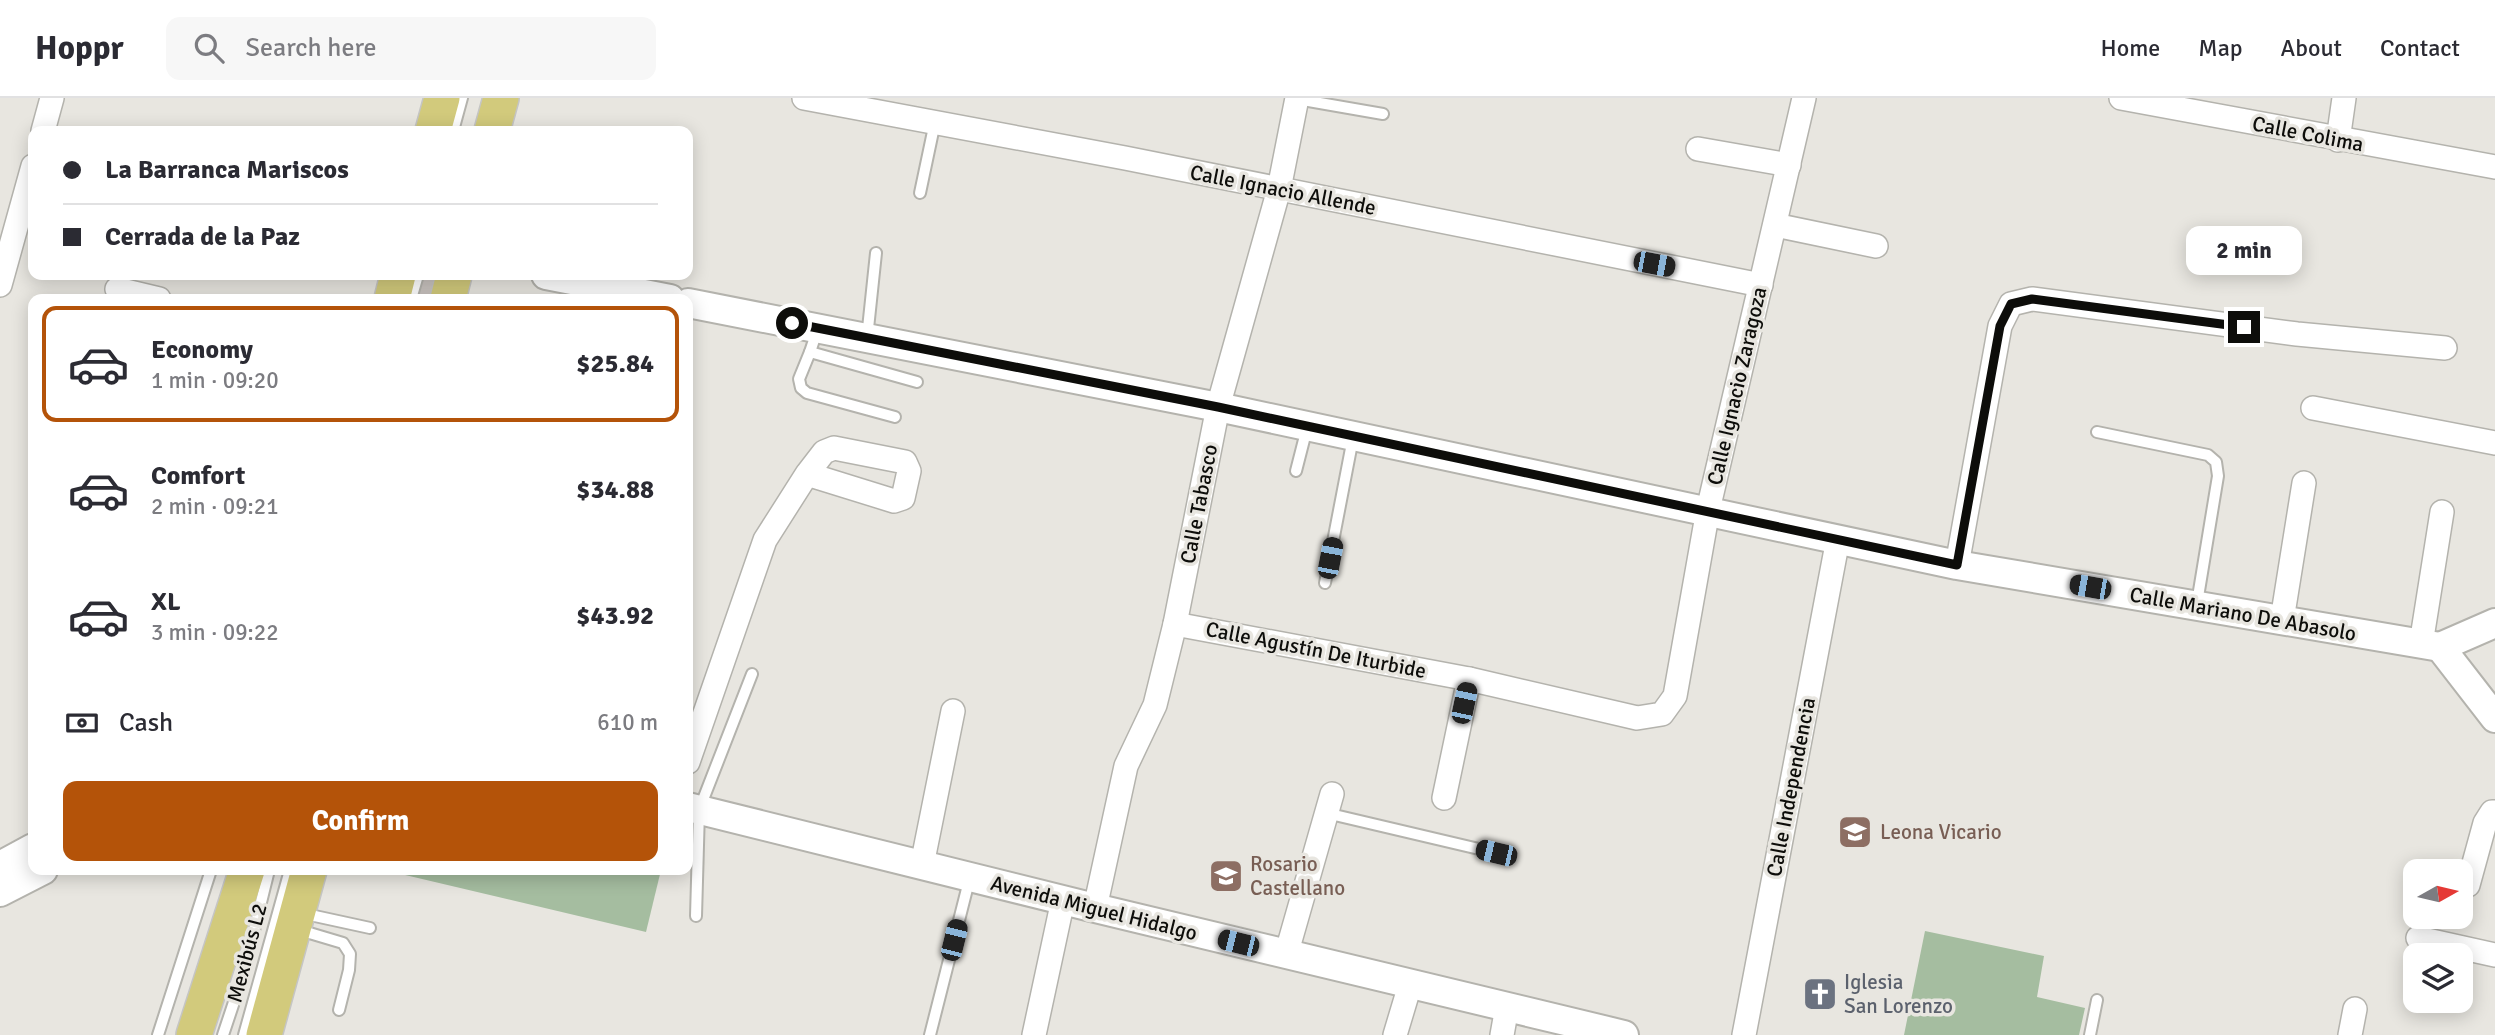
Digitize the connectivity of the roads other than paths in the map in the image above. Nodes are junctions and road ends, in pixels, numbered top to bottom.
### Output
1 (52, 98) edge
2 (442, 98) edge
3 (462, 98) edge
4 (501, 98) edge
5 (1297, 98) edge
6 (1804, 98) edge
7 (2121, 98) edge
8 (2344, 98) edge
9 (815, 99) edge
10 (882, 105) edge
11 (1383, 114) dead end
12 (935, 122) junction
13 (44, 126) edge
14 (434, 126) edge
15 (454, 126) edge
16 (493, 126) edge
17 (2338, 140) junction
18 (1698, 149) dead end
19 (1788, 165) junction
20 (2495, 167) edge
21 (28, 184) edge
22 (1279, 189) junction
23 (920, 193) dead end
24 (1775, 225) junction
25 (1876, 246) dead end
26 (876, 253) dead end
27 (572, 280) edge
28 (0, 285) edge
29 (1761, 285) junction
30 (117, 289) dead end
31 (138, 294) edge
32 (644, 294) edge
33 (693, 304) edge
34 (867, 338) junction
35 (814, 340) junction
36 (2445, 348) dead end
37 (917, 382) dead end
38 (1218, 407) junction
39 (2313, 408) dead end
40 (895, 417) dead end
41 (1307, 426) junction
42 (2097, 432) dead end
43 (1354, 435) junction
44 (2495, 443) edge
45 (1296, 471) dead end
46 (807, 474) dead end
47 (2304, 483) dead end
48 (1708, 510) junction
49 (2442, 512) dead end
50 (1838, 539) junction
51 (1957, 565) junction
52 (1325, 583) dead end
53 (2197, 606) junction
54 (2282, 620) junction
55 (2495, 623) edge
56 (1175, 624) junction
57 (2431, 646) junction
58 (752, 674) dead end
59 (1469, 679) junction
60 (953, 711) dead end
61 (1662, 714) joint
62 (2495, 718) edge
63 (693, 748) edge
64 (1444, 798) dead end
65 (1329, 804) joint
66 (694, 808) edge
67 (2495, 813) edge
68 (28, 851) edge
69 (1496, 853) dead end
70 (922, 865) junction
71 (0, 866) edge
72 (2473, 866) edge
73 (33, 875) edge
74 (209, 875) edge
75 (245, 875) edge
76 (268, 875) edge
77 (288, 875) edge
78 (308, 875) edge
79 (970, 877) junction
80 (0, 892) edge
81 (1063, 900) junction
82 (1095, 908) junction
83 (696, 916) dead end
84 (296, 920) junction
85 (370, 928) dead end
86 (2418, 938) dead end
87 (1286, 955) junction
88 (2495, 955) edge
89 (1410, 985) junction
90 (2098, 1000) dead end
91 (1507, 1007) junction
92 (2356, 1009) dead end
93 (339, 1010) dead end
94 (1592, 1031) edge
95 (159, 1035) edge
96 (194, 1035) edge
97 (223, 1035) edge
98 (244, 1035) edge
99 (264, 1035) edge
100 (930, 1035) edge
101 (1034, 1035) edge
102 (1395, 1035) edge
103 (1502, 1035) edge
104 (1624, 1035) edge
105 (1744, 1035) edge
106 (2090, 1035) edge
107 (2350, 1035) edge

1 - 13 street
2 - 14 main road
3 - 15 lane
4 - 16 main road
5 - 11 lane
5 - 22 street, Calle Tabasco
6 - 19 street, Calle Ignacio Zaragoza
7 - 17 street, Calle Colima
8 - 17 street
9 - 10 street, Calle Ignacio Allende
10 - 12 street, Calle Ignacio Allende
12 - 22 street, Calle Ignacio Allende
12 - 23 lane
17 - 20 street, Calle Colima
18 - 19 street
19 - 24 street, Calle Ignacio Zaragoza
21 - 28 street
22 - 29 street, Calle Ignacio Allende
22 - 38 street, Calle Tabasco
24 - 25 street
24 - 29 street, Calle Ignacio Zaragoza
26 - 34 lane
27 - 32 street
29 - 48 street, Calle Ignacio Zaragoza
30 - 31 street
33 - 35 street, Calle Mariano De Abasolo
34 - 35 street, Calle Mariano De Abasolo
34 - 38 street, Calle Mariano De Abasolo
35 - 37 lane
35 - 40 lane
36 - 51 street
38 - 41 street, Calle Mariano De Abasolo
38 - 56 street, Calle Tabasco
39 - 44 street
41 - 43 street, Calle Mariano De Abasolo
41 - 45 lane
42 - 53 lane
43 - 48 street, Calle Mariano De Abasolo
43 - 52 lane
46 - 63 street
47 - 54 street
48 - 50 street, Calle Mariano De Abasolo
48 - 61 street, Calle Ignacio Zaragoza
49 - 57 street
50 - 51 street, Calle Mariano De Abasolo
50 - 105 street, Calle Independencia
51 - 53 street, Calle Mariano De Abasolo
53 - 54 street, Calle Mariano De Abasolo
54 - 57 street, Calle Mariano De Abasolo
55 - 57 street
56 - 59 street, Calle Agustín De Iturbide
56 - 82 street, Calle Tabasco
57 - 62 street
58 - 66 lane
59 - 61 street, Calle Agustín De Iturbide
59 - 64 street
60 - 70 street
65 - 69 lane
65 - 87 street
66 - 70 street, Avenida Miguel Hidalgo
66 - 83 lane
67 - 72 street
68 - 71 street
70 - 79 street, Avenida Miguel Hidalgo
73 - 80 street
74 - 95 lane
75 - 96 main road
76 - 97 lane, Mexibús L2
77 - 98 lane, Mexibús L2
78 - 84 main road
79 - 81 street, Avenida Miguel Hidalgo
79 - 100 lane
81 - 82 street, Avenida Miguel Hidalgo
81 - 101 street
82 - 87 street, Avenida Miguel Hidalgo
84 - 85 lane
84 - 93 lane
84 - 99 main road
86 - 88 street
87 - 89 street, Avenida Miguel Hidalgo
89 - 91 street, Avenida Miguel Hidalgo
89 - 102 street
90 - 106 lane
91 - 94 street, Avenida Miguel Hidalgo
91 - 103 street
92 - 107 street
94 - 104 street, Avenida Miguel Hidalgo

